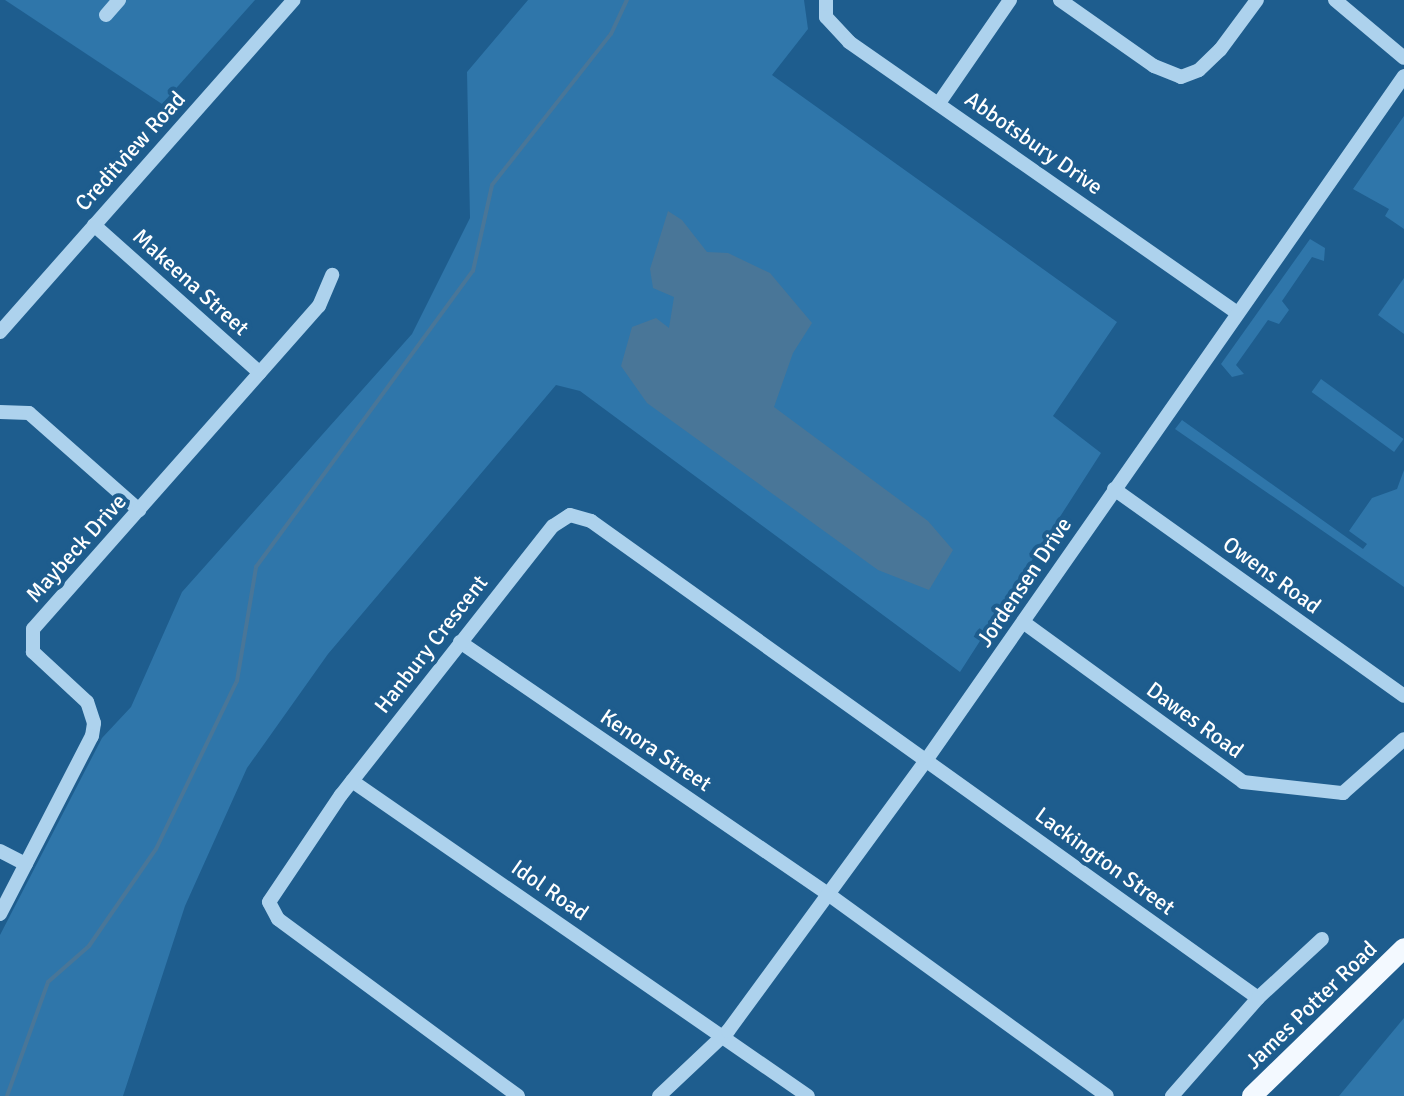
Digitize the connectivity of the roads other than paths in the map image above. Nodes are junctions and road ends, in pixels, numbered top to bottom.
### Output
1 (119, 0) edge
2 (294, 0) edge
3 (826, 0) edge
4 (1010, 0) edge
5 (1060, 0) edge
6 (1257, 0) edge
7 (1335, 0) edge
8 (106, 15) dead end
9 (1404, 58) edge
10 (1404, 76) edge
11 (939, 103) junction
12 (94, 225) junction
13 (332, 275) dead end
14 (1235, 311) junction
15 (0, 332) edge
16 (260, 373) junction
17 (0, 412) edge
18 (1114, 489) junction
19 (139, 510) junction
20 (1023, 622) junction
21 (460, 642) junction
22 (1404, 696) edge
23 (1404, 739) edge
24 (927, 759) junction
25 (352, 781) junction
26 (0, 851) edge
27 (26, 864) junction
28 (828, 894) junction
29 (0, 914) edge
30 (1322, 939) dead end
31 (1404, 948) edge
32 (1258, 998) junction
33 (723, 1036) junction
34 (518, 1096) edge
35 (659, 1096) edge
36 (808, 1096) edge
37 (1107, 1096) edge
38 (1172, 1096) edge
39 (1252, 1096) edge

1 - 8 street
2 - 12 street, Creditview Road
3 - 11 street, Abbotsbury Drive
4 - 11 street
5 - 6 street
7 - 9 street
10 - 14 street, Jordensen Drive
11 - 14 street, Abbotsbury Drive
12 - 15 street, Creditview Road
12 - 16 street, Makeena Street
13 - 16 street, Maybeck Drive
14 - 18 street, Jordensen Drive
16 - 19 street, Maybeck Drive
17 - 19 street
18 - 20 street, Jordensen Drive
18 - 22 street, Owens Road
19 - 27 street, Maybeck Drive
20 - 23 street, Dawes Road
20 - 24 street, Jordensen Drive
21 - 24 street, Hanbury Crescent
21 - 25 street, Hanbury Crescent
21 - 28 street, Kenora Street
24 - 28 street, Jordensen Drive
24 - 32 street, Lackington Street
25 - 33 street, Idol Road
25 - 34 street, Hanbury Crescent
26 - 27 street
27 - 29 street, Maybeck Drive
28 - 33 street, Jordensen Drive
28 - 37 street
30 - 32 street
31 - 39 main road, James Potter Road
32 - 38 street
33 - 35 street, Jordensen Drive
33 - 36 street, Idol Road

